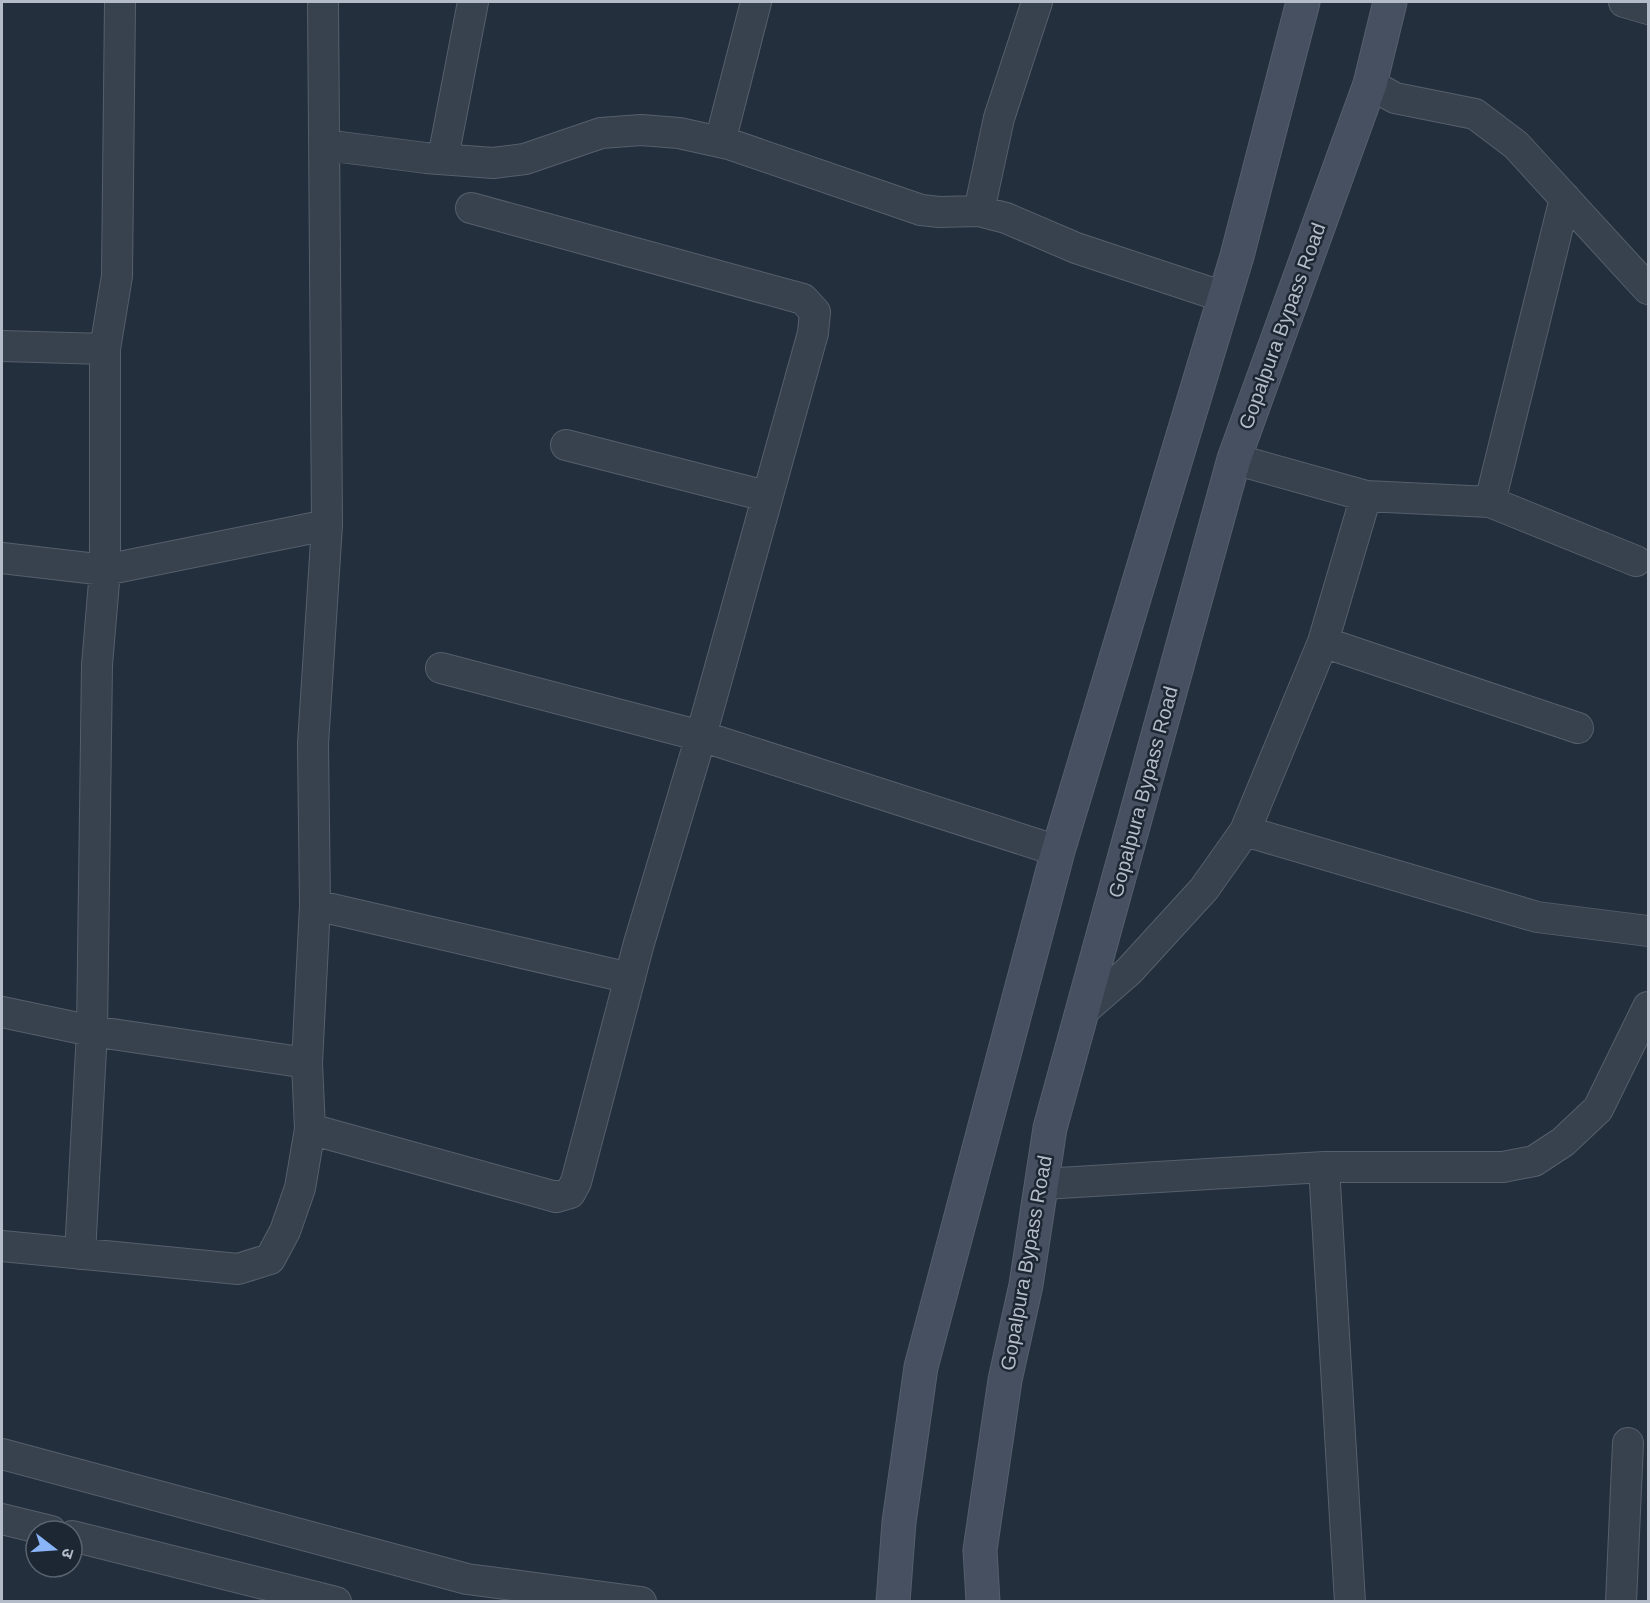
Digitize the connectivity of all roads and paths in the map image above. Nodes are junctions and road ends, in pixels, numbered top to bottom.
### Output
1 (120, 2) edge
2 (322, 2) edge
3 (473, 2) edge
4 (756, 2) edge
5 (1037, 2) edge
6 (1303, 2) edge
7 (1390, 2) edge
8 (1624, 2) edge
9 (1648, 9) edge
10 (1370, 84) junction
11 (720, 142) junction
12 (325, 145) junction
13 (443, 158) junction
14 (1564, 198) junction
15 (471, 208) dead end
16 (979, 211) junction
17 (1648, 289) edge
18 (1224, 297) junction
19 (2, 346) edge
20 (105, 350) junction
21 (566, 446) dead end
22 (1234, 459) junction
23 (766, 496) junction
24 (1366, 496) junction
25 (1490, 502) junction
26 (327, 525) junction
27 (2, 558) edge
28 (1636, 561) dead end
29 (105, 570) junction
30 (1323, 642) junction
31 (441, 668) dead end
32 (1578, 728) dead end
33 (701, 736) junction
34 (1245, 831) junction
35 (1058, 851) junction
36 (315, 905) junction
37 (1648, 931) edge
38 (630, 978) junction
39 (1648, 1007) edge
40 (1083, 1011) junction
41 (2, 1012) edge
42 (92, 1031) junction
43 (307, 1063) junction
44 (310, 1129) junction
45 (1324, 1167) junction
46 (1043, 1184) junction
47 (2, 1246) edge
48 (80, 1254) junction
49 (1629, 1443) dead end
50 (2, 1454) edge
51 (2, 1519) edge
52 (24, 1524) edge
53 (84, 1539) edge
54 (336, 1602) edge
55 (641, 1602) edge
56 (893, 1602) edge
57 (983, 1602) edge
58 (1350, 1602) edge
59 (1621, 1602) edge

1 - 20 street
2 - 12 street
3 - 13 street
4 - 11 street
5 - 16 street
6 - 18 street
7 - 10 street, Gopalpura Bypass Road
8 - 9 street
10 - 14 street
10 - 22 street, Gopalpura Bypass Road
11 - 13 street
11 - 16 street
12 - 13 street
12 - 26 street
14 - 17 street
14 - 25 street
15 - 23 street
16 - 18 street
18 - 35 street
19 - 20 street
20 - 29 street
21 - 23 street
22 - 24 street
22 - 40 street, Gopalpura Bypass Road
23 - 33 street
24 - 25 street
24 - 30 street
25 - 28 street
26 - 29 street
26 - 36 street
27 - 29 street
29 - 42 street
30 - 32 street
30 - 34 street
31 - 33 street
33 - 35 street
33 - 38 street
34 - 37 street
34 - 40 street
35 - 56 street
36 - 38 street
36 - 43 street
38 - 44 street
39 - 45 street
40 - 46 street, Gopalpura Bypass Road
41 - 42 street
42 - 43 street
42 - 48 street
43 - 44 street
44 - 48 street
45 - 46 street
45 - 58 street
46 - 57 street, Gopalpura Bypass Road
47 - 48 street
49 - 59 street
50 - 55 street
51 - 52 street
53 - 54 street

